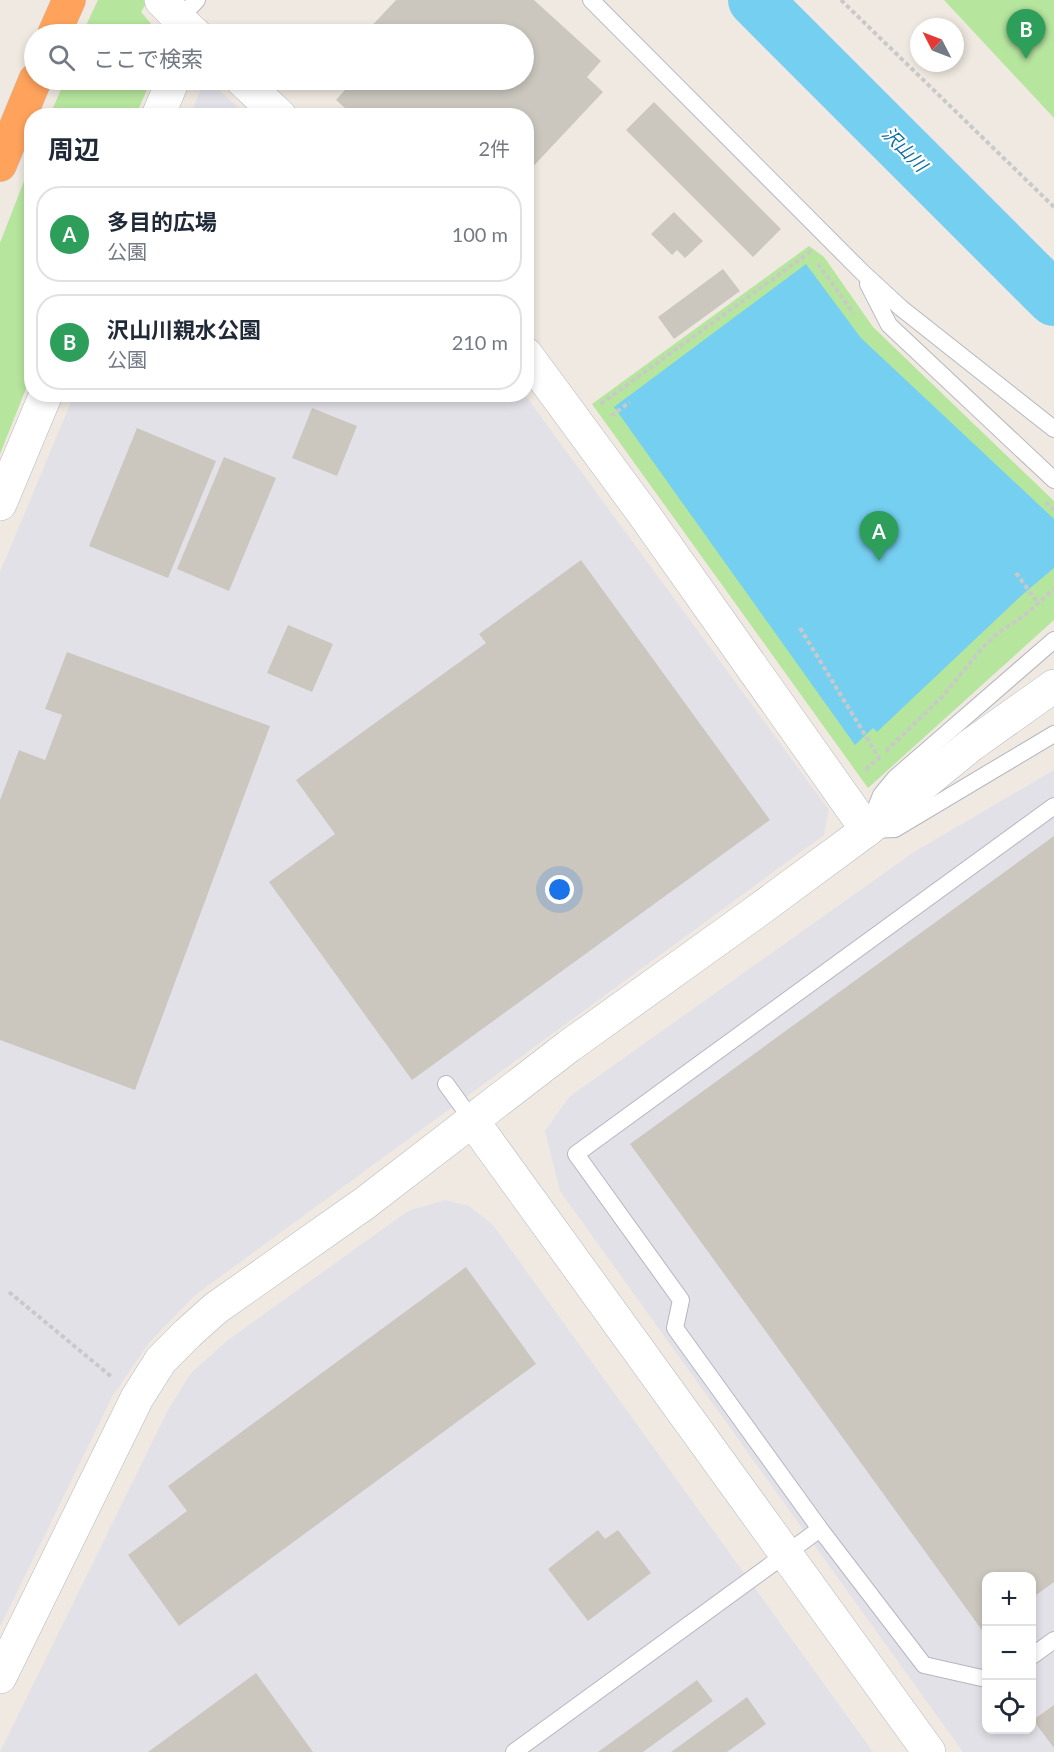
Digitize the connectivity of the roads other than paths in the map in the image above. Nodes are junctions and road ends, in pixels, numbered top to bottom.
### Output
1 (69, 0) edge
2 (591, 0) edge
3 (58, 24) edge
4 (31, 90) edge
5 (169, 90) edge
6 (253, 90) edge
7 (161, 108) edge
8 (272, 108) edge
9 (0, 165) edge
10 (862, 272) junction
11 (534, 365) edge
12 (43, 402) edge
13 (1054, 429) edge
14 (1054, 480) edge
15 (0, 504) edge
16 (1054, 639) edge
17 (1054, 686) edge
18 (1054, 734) edge
19 (1054, 806) edge
20 (867, 830) junction
21 (446, 1084) dead end
22 (472, 1120) junction
23 (820, 1529) junction
24 (786, 1554) junction
25 (1054, 1640) edge
26 (1036, 1653) edge
27 (0, 1677) edge
28 (982, 1678) edge
29 (514, 1752) edge
30 (929, 1752) edge

1 - 3 highway
2 - 10 lane
4 - 9 highway
5 - 7 street
6 - 8 street
10 - 13 lane
10 - 14 lane
11 - 20 street
12 - 15 street
16 - 20 lane
17 - 20 street
18 - 20 lane
19 - 23 lane
20 - 22 street
21 - 22 lane
22 - 24 street
22 - 27 street
23 - 24 lane
23 - 28 lane
24 - 29 lane
24 - 30 street
25 - 26 lane

